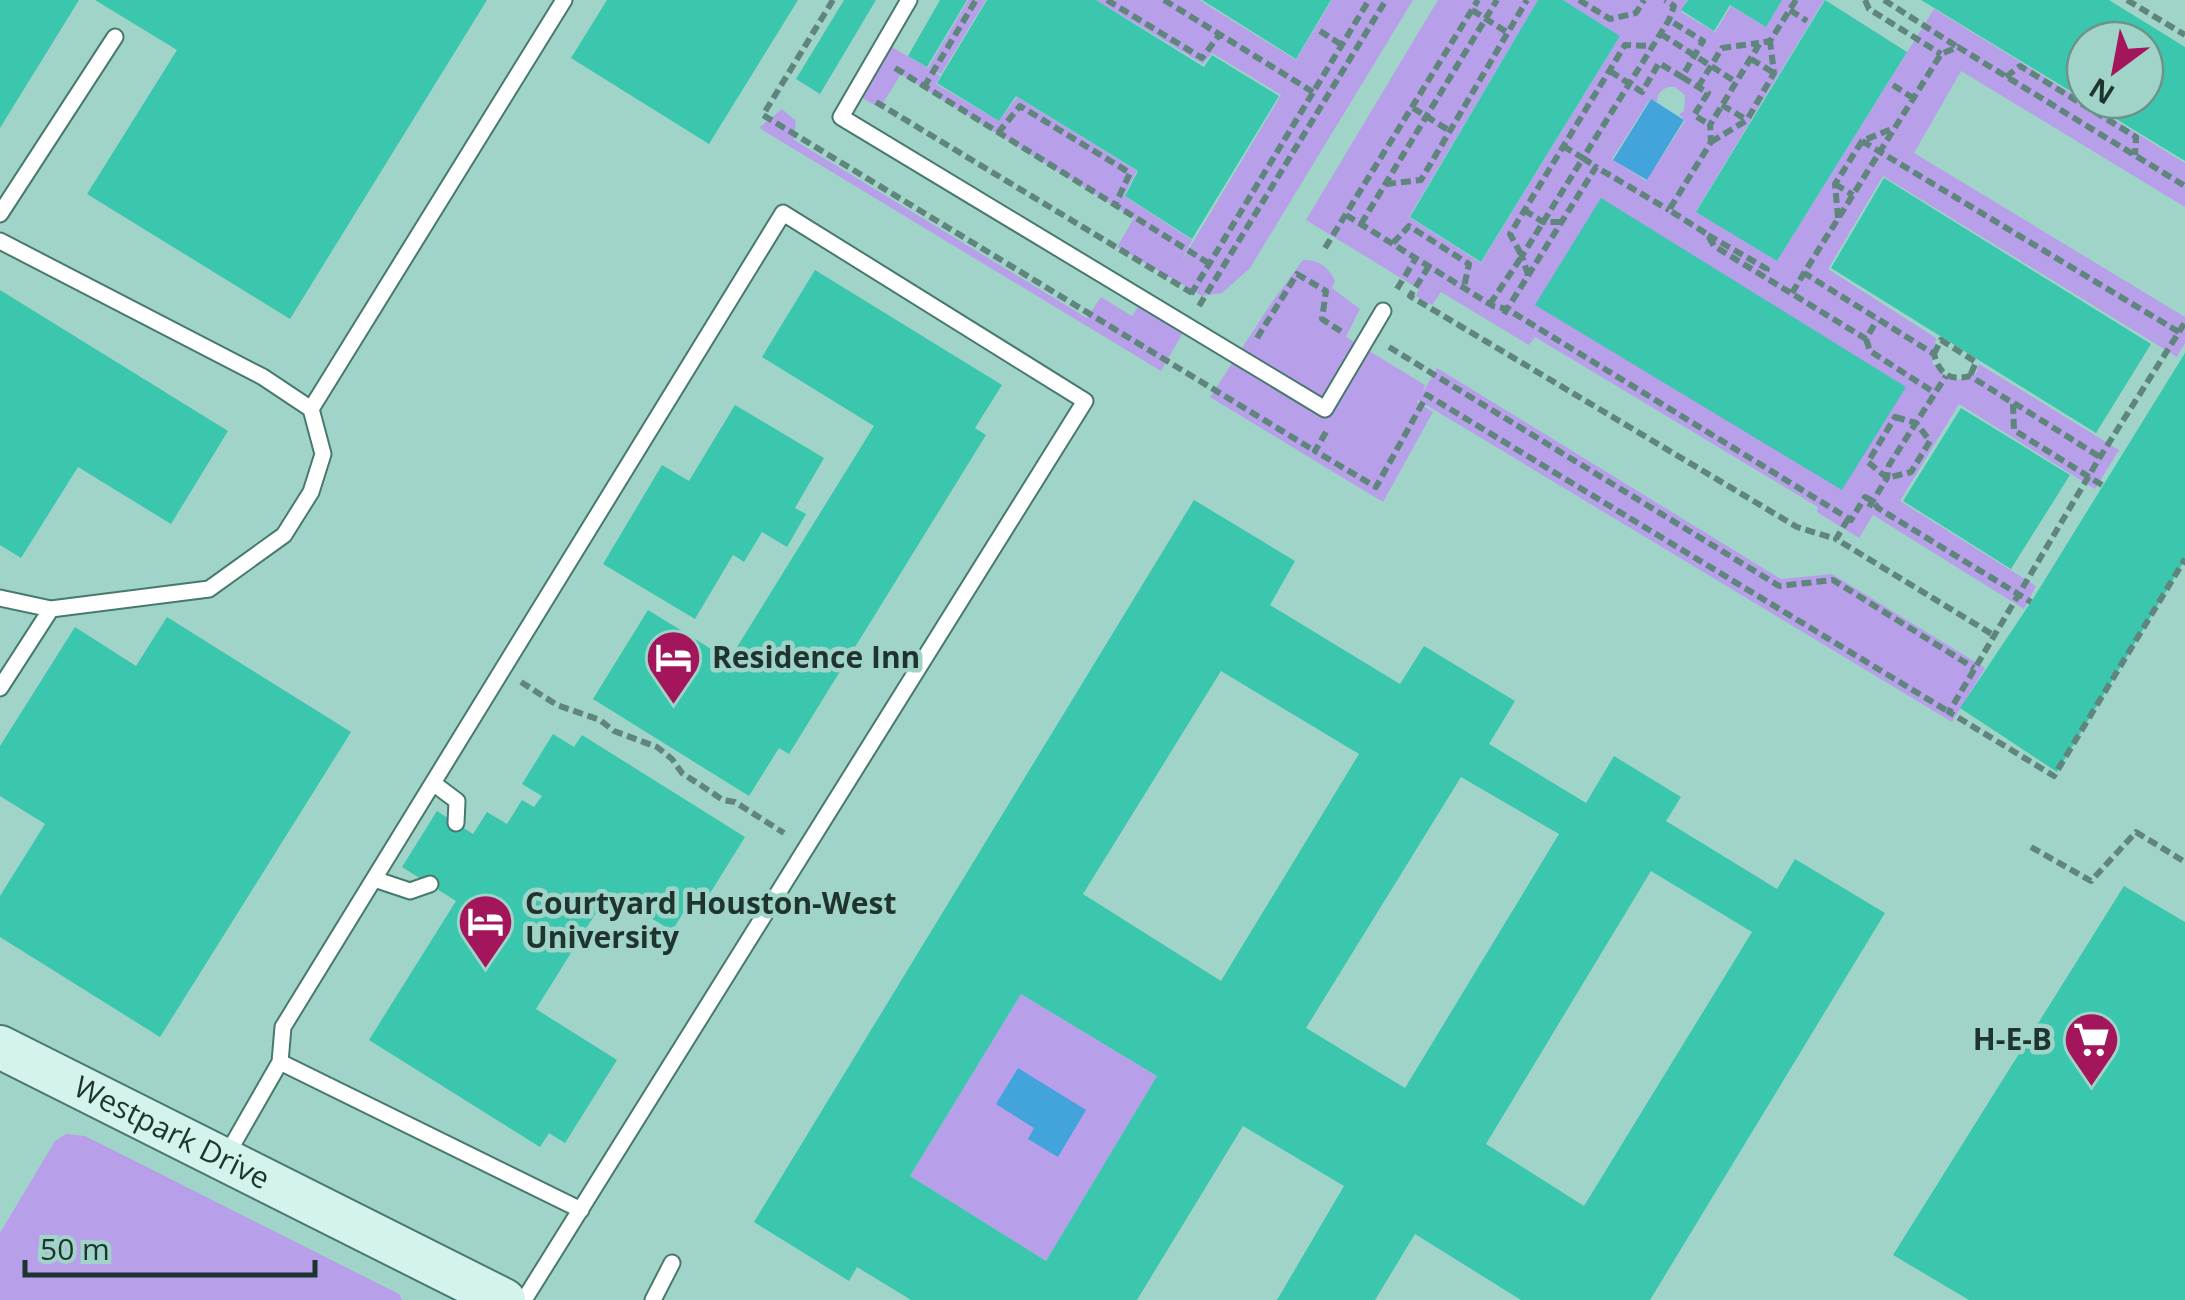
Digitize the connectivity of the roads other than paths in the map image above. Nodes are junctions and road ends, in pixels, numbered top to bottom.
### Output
1 (564, 0) edge
2 (909, 0) edge
3 (115, 37) dead end
4 (0, 214) edge
5 (0, 241) edge
6 (1383, 311) road end
7 (311, 409) junction
8 (0, 598) edge
9 (52, 609) junction
10 (0, 688) edge
11 (433, 783) junction
12 (456, 823) dead end
13 (374, 879) junction
14 (430, 884) dead end
15 (0, 1047) edge
16 (280, 1062) junction
17 (224, 1159) junction
18 (580, 1210) junction
19 (672, 1262) dead end
20 (483, 1295) edge
21 (524, 1300) edge
22 (652, 1300) edge

1 - 7 lane
2 - 6 lane
3 - 4 lane
5 - 7 lane
7 - 9 lane
8 - 9 lane
9 - 10 lane
11 - 12 lane
11 - 13 lane
11 - 18 lane
13 - 14 lane
13 - 16 lane
15 - 17 main road, Westpark Drive
16 - 17 lane
16 - 18 lane
17 - 20 main road, Westpark Drive
18 - 21 lane
19 - 22 lane

